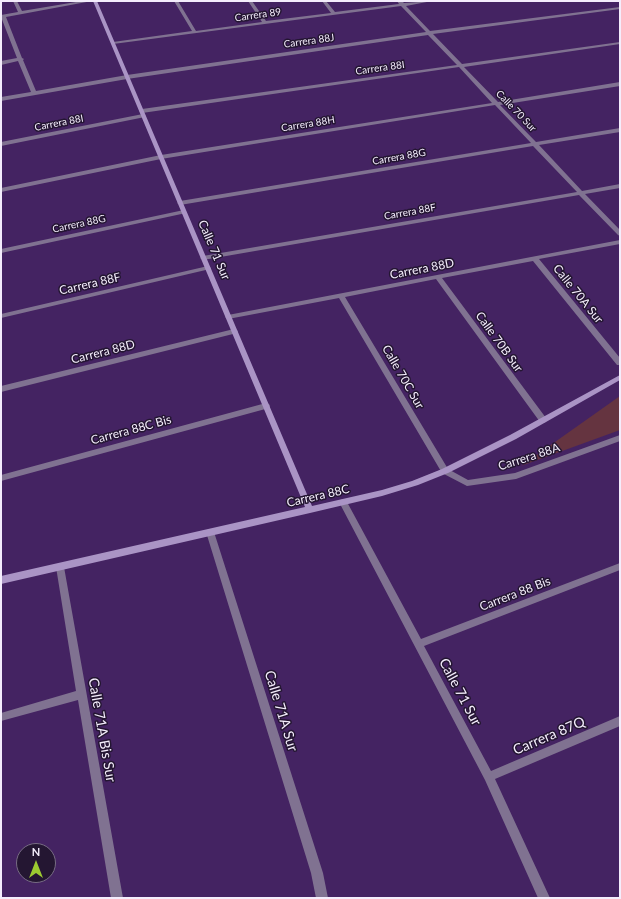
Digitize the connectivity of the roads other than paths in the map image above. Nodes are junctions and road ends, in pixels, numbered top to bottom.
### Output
1 (14, 1) edge
2 (90, 1) edge
3 (95, 1) edge
4 (176, 1) edge
5 (250, 1) edge
6 (324, 1) edge
7 (430, 1) edge
8 (400, 3) edge
9 (620, 8) edge
10 (21, 13) junction
11 (334, 14) junction
12 (2, 16) edge
13 (265, 23) junction
14 (195, 32) junction
15 (429, 33) junction
16 (113, 43) junction
17 (620, 43) edge
18 (22, 59) junction
19 (1, 63) edge
20 (460, 66) junction
21 (127, 77) junction
22 (620, 84) edge
23 (34, 94) junction
24 (1, 99) edge
25 (496, 103) junction
26 (143, 114) junction
27 (620, 130) edge
28 (1, 144) edge
29 (535, 144) junction
30 (161, 157) junction
31 (620, 186) edge
32 (1, 190) edge
33 (580, 192) junction
34 (180, 203) junction
35 (184, 212) junction
36 (620, 234) edge
37 (620, 242) edge
38 (1, 250) edge
39 (203, 258) junction
40 (535, 259) junction
41 (208, 268) junction
42 (438, 277) junction
43 (341, 296) junction
44 (1, 316) edge
45 (228, 317) junction
46 (234, 331) junction
47 (620, 363) edge
48 (620, 378) edge
49 (1, 389) edge
50 (266, 406) junction
51 (544, 420) junction
52 (620, 438) edge
53 (444, 472) junction
54 (1, 478) edge
55 (343, 502) junction
56 (310, 510) junction
57 (210, 532) junction
58 (620, 566) edge
59 (60, 567) junction
60 (1, 580) edge
61 (419, 644) junction
62 (82, 694) junction
63 (1, 717) edge
64 (620, 721) edge
65 (489, 777) junction
66 (117, 898) edge
67 (322, 898) edge
68 (544, 898) edge

1 - 10 street
2 - 10 street
3 - 16 street, Calle 71 Sur
4 - 14 street
5 - 13 street
6 - 11 street
7 - 8 street, Carrera 89
8 - 11 street, Carrera 89
8 - 15 street, Calle 70 Sur
9 - 15 street, Carrera 88J
10 - 12 street
11 - 13 street, Carrera 89
12 - 18 street
13 - 14 street, Carrera 89
14 - 16 street, Carrera 89
15 - 20 street, Calle 70 Sur
15 - 21 street, Carrera 88J
16 - 21 street, Calle 71 Sur
17 - 20 street, Carrera 88I
18 - 19 street
18 - 23 street
20 - 25 street, Calle 70 Sur
20 - 26 street, Carrera 88I
21 - 23 street, Carrera 88J
21 - 26 street, Calle 71 Sur
22 - 25 street, Carrera 88H
23 - 24 street, Carrera 88J
25 - 29 street, Calle 70 Sur
25 - 30 street, Carrera 88H
26 - 28 street, Carrera 88I
26 - 30 street, Calle 71 Sur
27 - 29 street, Carrera 88G
29 - 33 street, Calle 70 Sur
29 - 34 street, Carrera 88G
30 - 32 street, Carrera 88H
30 - 34 street, Calle 71 Sur
31 - 33 street, Carrera 88F
33 - 36 street, Calle 70 Sur
33 - 39 street, Carrera 88F
34 - 35 street, Calle 71 Sur
35 - 38 street, Carrera 88G
35 - 39 street, Calle 71 Sur
37 - 40 street, Carrera 88D
39 - 41 street, Calle 71 Sur
40 - 42 street, Carrera 88D
40 - 47 street, Calle 70A Sur
41 - 44 street, Carrera 88F
41 - 45 street, Calle 71 Sur
42 - 43 street, Carrera 88D
42 - 51 street, Calle 70B Sur
43 - 45 street, Carrera 88D
43 - 53 street, Calle 70C Sur
45 - 46 street, Calle 71 Sur
46 - 49 street, Carrera 88D
46 - 50 street, Calle 71 Sur
48 - 51 street, Carrera 88C
50 - 54 street, Carrera 88C Bis
50 - 56 street, Calle 71 Sur
51 - 53 street, Carrera 88C
52 - 53 street, Carrera 88A
53 - 55 street, Carrera 88C
55 - 56 street, Carrera 88C
55 - 61 street, Calle 71 Sur
56 - 57 street, Carrera 88C
57 - 59 street, Carrera 88C
57 - 67 street, Calle 71A Sur
58 - 61 street, Carrera 88 Bis
59 - 60 street, Carrera 88C
59 - 62 street, Calle 71A Bis Sur
61 - 65 street, Calle 71 Sur
62 - 63 street
62 - 66 street, Calle 71A Bis Sur
64 - 65 street, Carrera 87Q
65 - 68 street, Calle 71 Sur

